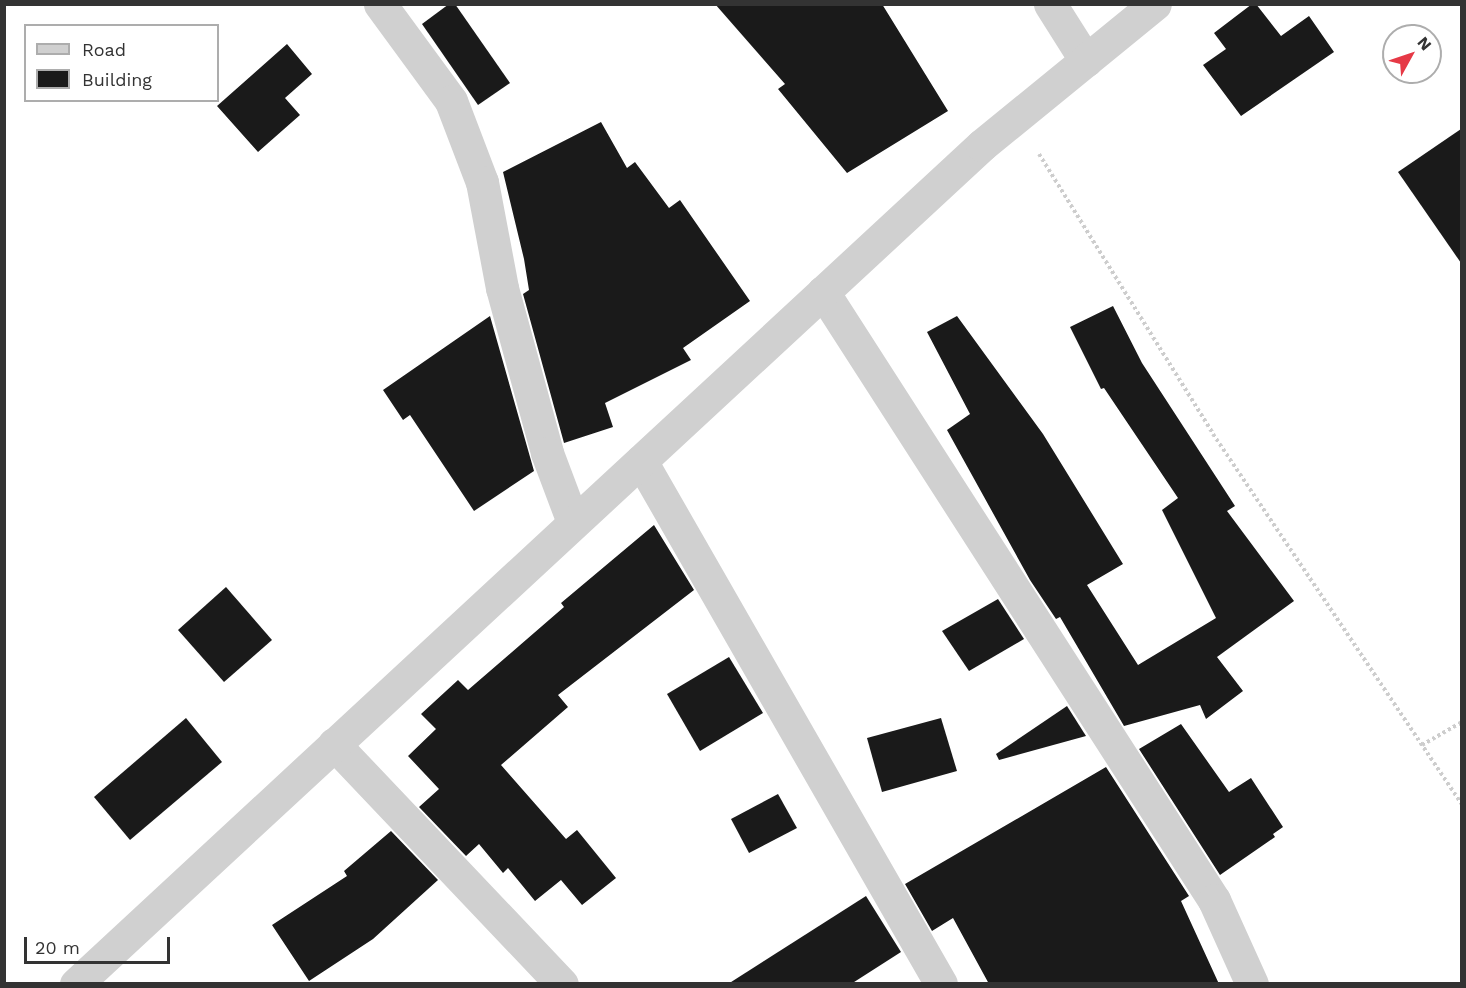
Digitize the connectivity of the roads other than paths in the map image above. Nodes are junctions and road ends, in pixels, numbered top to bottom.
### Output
1 (380, 4) edge
2 (1050, 4) edge
3 (1155, 4) edge
4 (1086, 61) junction
5 (823, 292) junction
6 (641, 461) junction
7 (573, 522) junction
8 (334, 744) junction
9 (76, 984) edge
10 (562, 984) edge
11 (941, 984) edge
12 (1252, 984) edge

1 - 7 street
2 - 4 street
3 - 4 street
4 - 5 street
5 - 6 street
5 - 12 street
6 - 7 street
6 - 11 street
7 - 8 street
8 - 9 street
8 - 10 street

